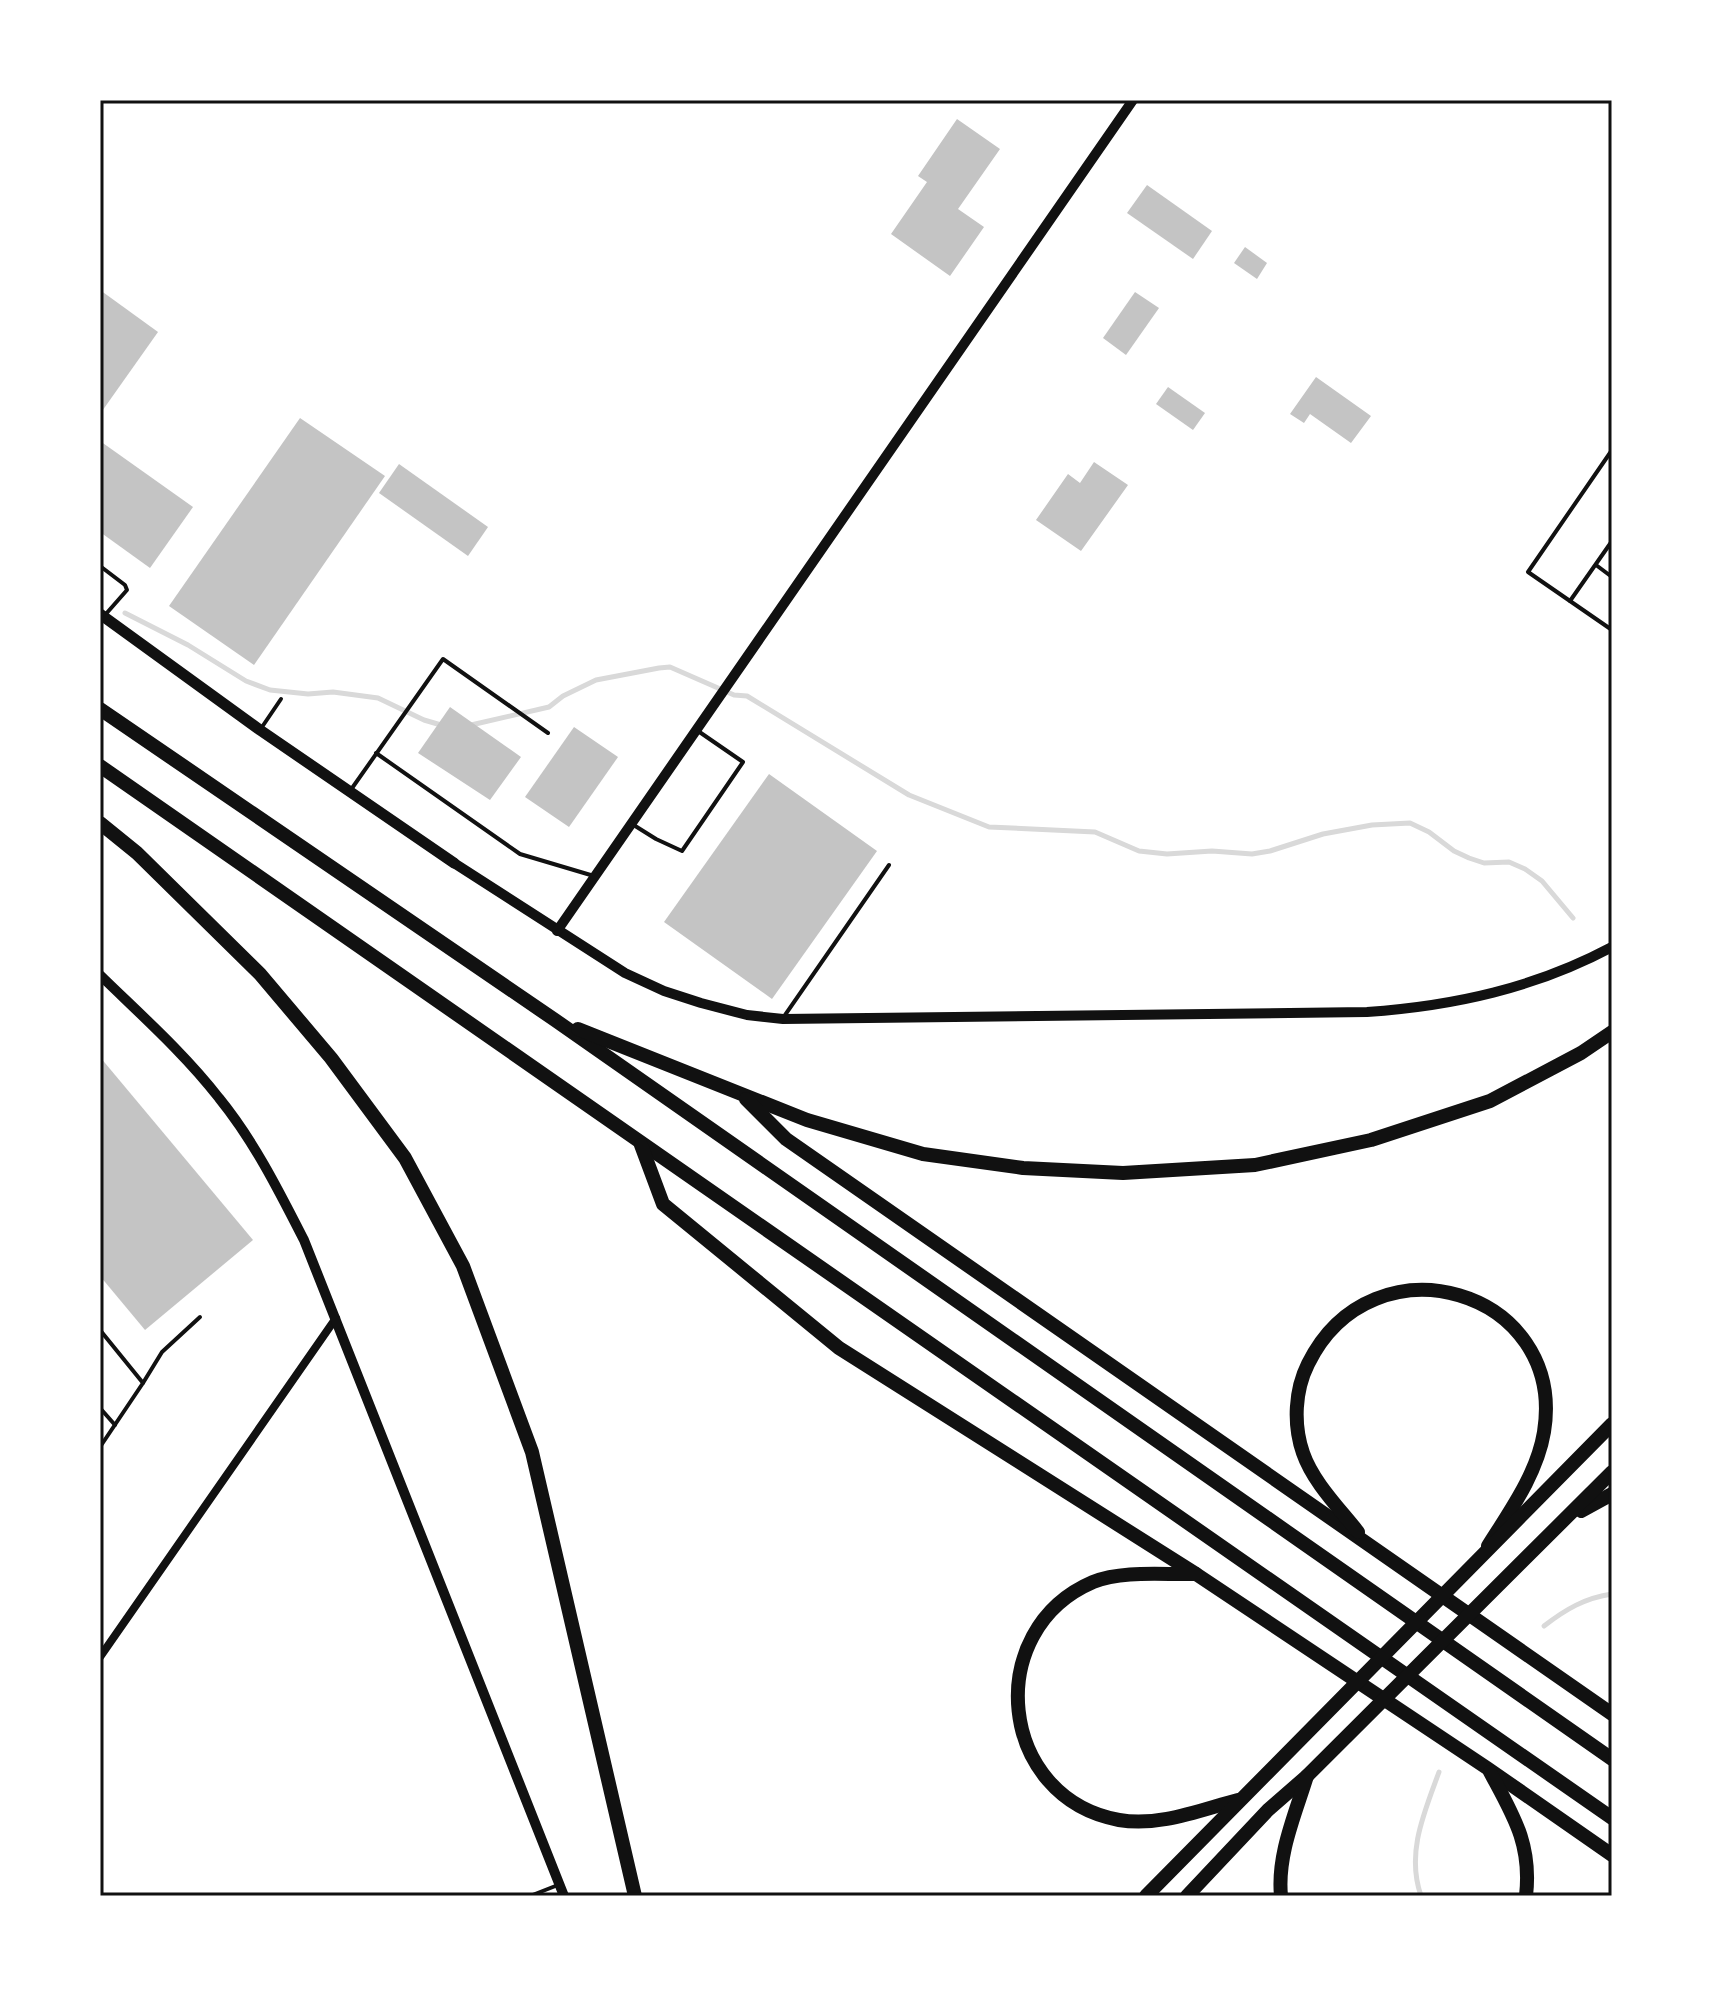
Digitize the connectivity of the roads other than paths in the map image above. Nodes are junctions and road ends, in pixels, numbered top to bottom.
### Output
1 (1133, 100) edge
2 (1612, 450) edge
3 (1612, 541) edge
4 (1596, 565) junction
5 (100, 566) edge
6 (1612, 577) edge
7 (1570, 601) junction
8 (102, 616) edge
9 (1612, 630) edge
10 (281, 699) dead end
11 (100, 709) edge
12 (260, 730) junction
13 (696, 730) junction
14 (548, 733) dead end
15 (376, 753) junction
16 (100, 766) edge
17 (349, 792) junction
18 (100, 823) edge
19 (631, 824) junction
20 (454, 863) joint
21 (889, 865) dead end
22 (594, 876) junction
23 (557, 931) junction
24 (1612, 947) edge
25 (100, 975) edge
26 (783, 1019) junction
27 (555, 1020) junction
28 (1612, 1032) edge
29 (743, 1095) junction
30 (641, 1145) junction
31 (200, 1317) dead end
32 (336, 1318) junction
33 (100, 1330) edge
34 (143, 1383) junction
35 (100, 1408) edge
36 (1612, 1424) edge
37 (115, 1425) junction
38 (100, 1447) edge
39 (1612, 1472) edge
40 (1612, 1494) edge
41 (1567, 1518) junction
42 (1366, 1542) junction
43 (1488, 1546) junction
44 (1196, 1574) junction
45 (100, 1657) edge
46 (1587, 1697) junction
47 (1612, 1704) edge
48 (1612, 1714) edge
49 (1612, 1759) edge
50 (1487, 1768) junction
51 (1307, 1776) junction
52 (1239, 1799) junction
53 (1612, 1818) edge
54 (1612, 1855) edge
55 (560, 1884) junction
56 (530, 1896) edge
57 (564, 1896) edge
58 (635, 1896) edge
59 (1146, 1896) edge
60 (1187, 1896) edge
61 (1281, 1896) edge
62 (1526, 1896) edge

1 - 13 street
2 - 7 lane
3 - 4 lane
4 - 6 lane
4 - 7 lane
5 - 8 lane
7 - 9 lane
8 - 12 main road
10 - 12 lane
11 - 27 highway
12 - 17 main road
13 - 19 street
13 - 19 lane
14 - 15 lane
15 - 17 lane
15 - 22 lane
16 - 30 highway
17 - 20 main road
18 - 58 highway
19 - 22 street
20 - 23 street
21 - 26 lane
22 - 23 street
23 - 26 street
24 - 26 street
25 - 32 street
27 - 29 highway
27 - 49 highway
28 - 29 highway
29 - 42 highway
30 - 44 highway
30 - 53 highway
31 - 34 lane
32 - 45 street
32 - 55 street
33 - 34 lane
34 - 37 lane
35 - 37 lane
36 - 43 highway
37 - 38 lane
39 - 41 highway
40 - 41 highway
41 - 51 highway
42 - 43 highway
42 - 46 highway
43 - 52 highway
44 - 50 highway
44 - 52 highway
46 - 47 highway
46 - 48 highway
50 - 54 highway
50 - 62 highway
51 - 60 highway
51 - 61 highway
52 - 59 highway
55 - 56 lane
55 - 57 street

